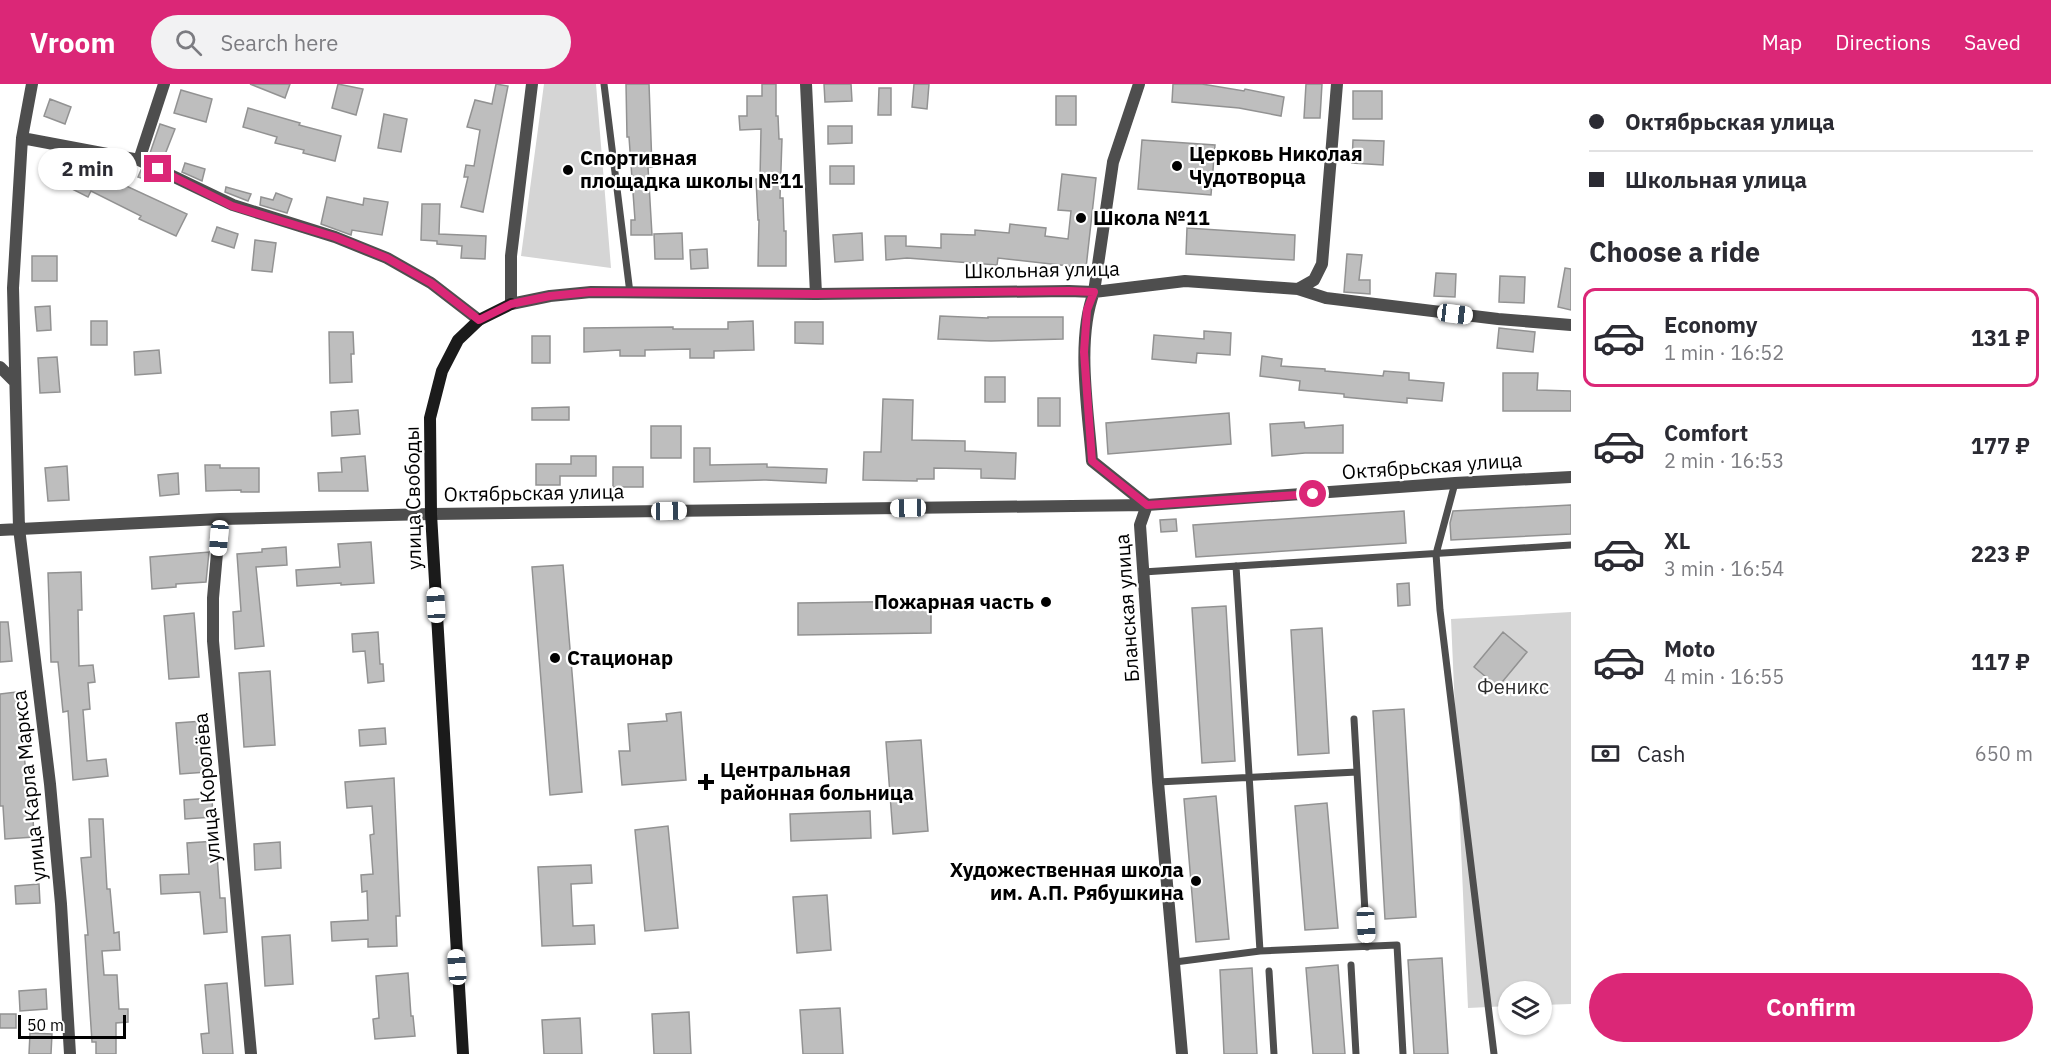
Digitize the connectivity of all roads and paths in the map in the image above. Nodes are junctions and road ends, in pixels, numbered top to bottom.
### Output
1 (32, 84) edge
2 (164, 84) edge
3 (531, 84) edge
4 (604, 84) edge
5 (806, 84) edge
6 (1139, 84) edge
7 (1337, 84) edge
8 (22, 138) junction
9 (139, 160) junction
10 (1298, 289) junction
11 (1094, 292) junction
12 (630, 293) junction
13 (816, 294) junction
14 (511, 304) junction
15 (479, 320) junction
16 (1571, 325) edge
17 (0, 368) edge
18 (14, 381) junction
19 (1571, 477) edge
20 (1455, 483) junction
21 (1147, 505) junction
22 (431, 514) junction
23 (220, 519) junction
24 (19, 528) junction
25 (0, 530) edge
26 (1571, 545) edge
27 (1436, 554) junction
28 (1236, 566) junction
29 (1143, 572) junction
30 (1354, 719) dead end
31 (1357, 772) junction
32 (1248, 778) junction
33 (1158, 782) junction
34 (1367, 947) junction
35 (1260, 951) junction
36 (1175, 962) junction
37 (1351, 965) dead end
38 (1269, 971) dead end
39 (70, 1054) edge
40 (250, 1054) edge
41 (463, 1054) edge
42 (1182, 1054) edge
43 (1274, 1054) edge
44 (1356, 1054) edge
45 (1403, 1054) edge
46 (1494, 1054) edge

1 - 8 street, улица Карла Маркса
2 - 9 street
3 - 14 street
4 - 12 lane
5 - 13 street
6 - 11 street
7 - 10 street
8 - 9 street
8 - 18 street, улица Карла Маркса
9 - 15 street
10 - 11 street, Школьная улица
10 - 16 street, Школьная улица
11 - 13 street, Школьная улица
11 - 21 street
12 - 13 street, Школьная улица
12 - 14 street, Школьная улица
14 - 15 street, улица Свободы
15 - 22 street, улица Свободы
17 - 18 street
18 - 24 street, улица Карла Маркса
19 - 20 street, Октябрьская улица
20 - 21 street, Октябрьская улица
20 - 27 lane
21 - 22 street, Октябрьская улица
21 - 29 street, Бланская улица
22 - 23 street, Октябрьская улица
22 - 41 street, улица Свободы
23 - 24 street, Октябрьская улица
23 - 40 street, улица Королёва
24 - 25 street, Октябрьская улица
24 - 39 street, улица Карла Маркса
26 - 27 lane
27 - 28 lane
27 - 46 lane
28 - 29 lane
28 - 32 lane
29 - 33 street, Бланская улица
30 - 31 lane
31 - 32 lane
31 - 34 lane
32 - 33 lane
32 - 35 lane
33 - 36 street, Бланская улица
34 - 35 lane
34 - 45 lane
35 - 36 lane
36 - 42 street, Бланская улица
37 - 44 lane
38 - 43 lane

